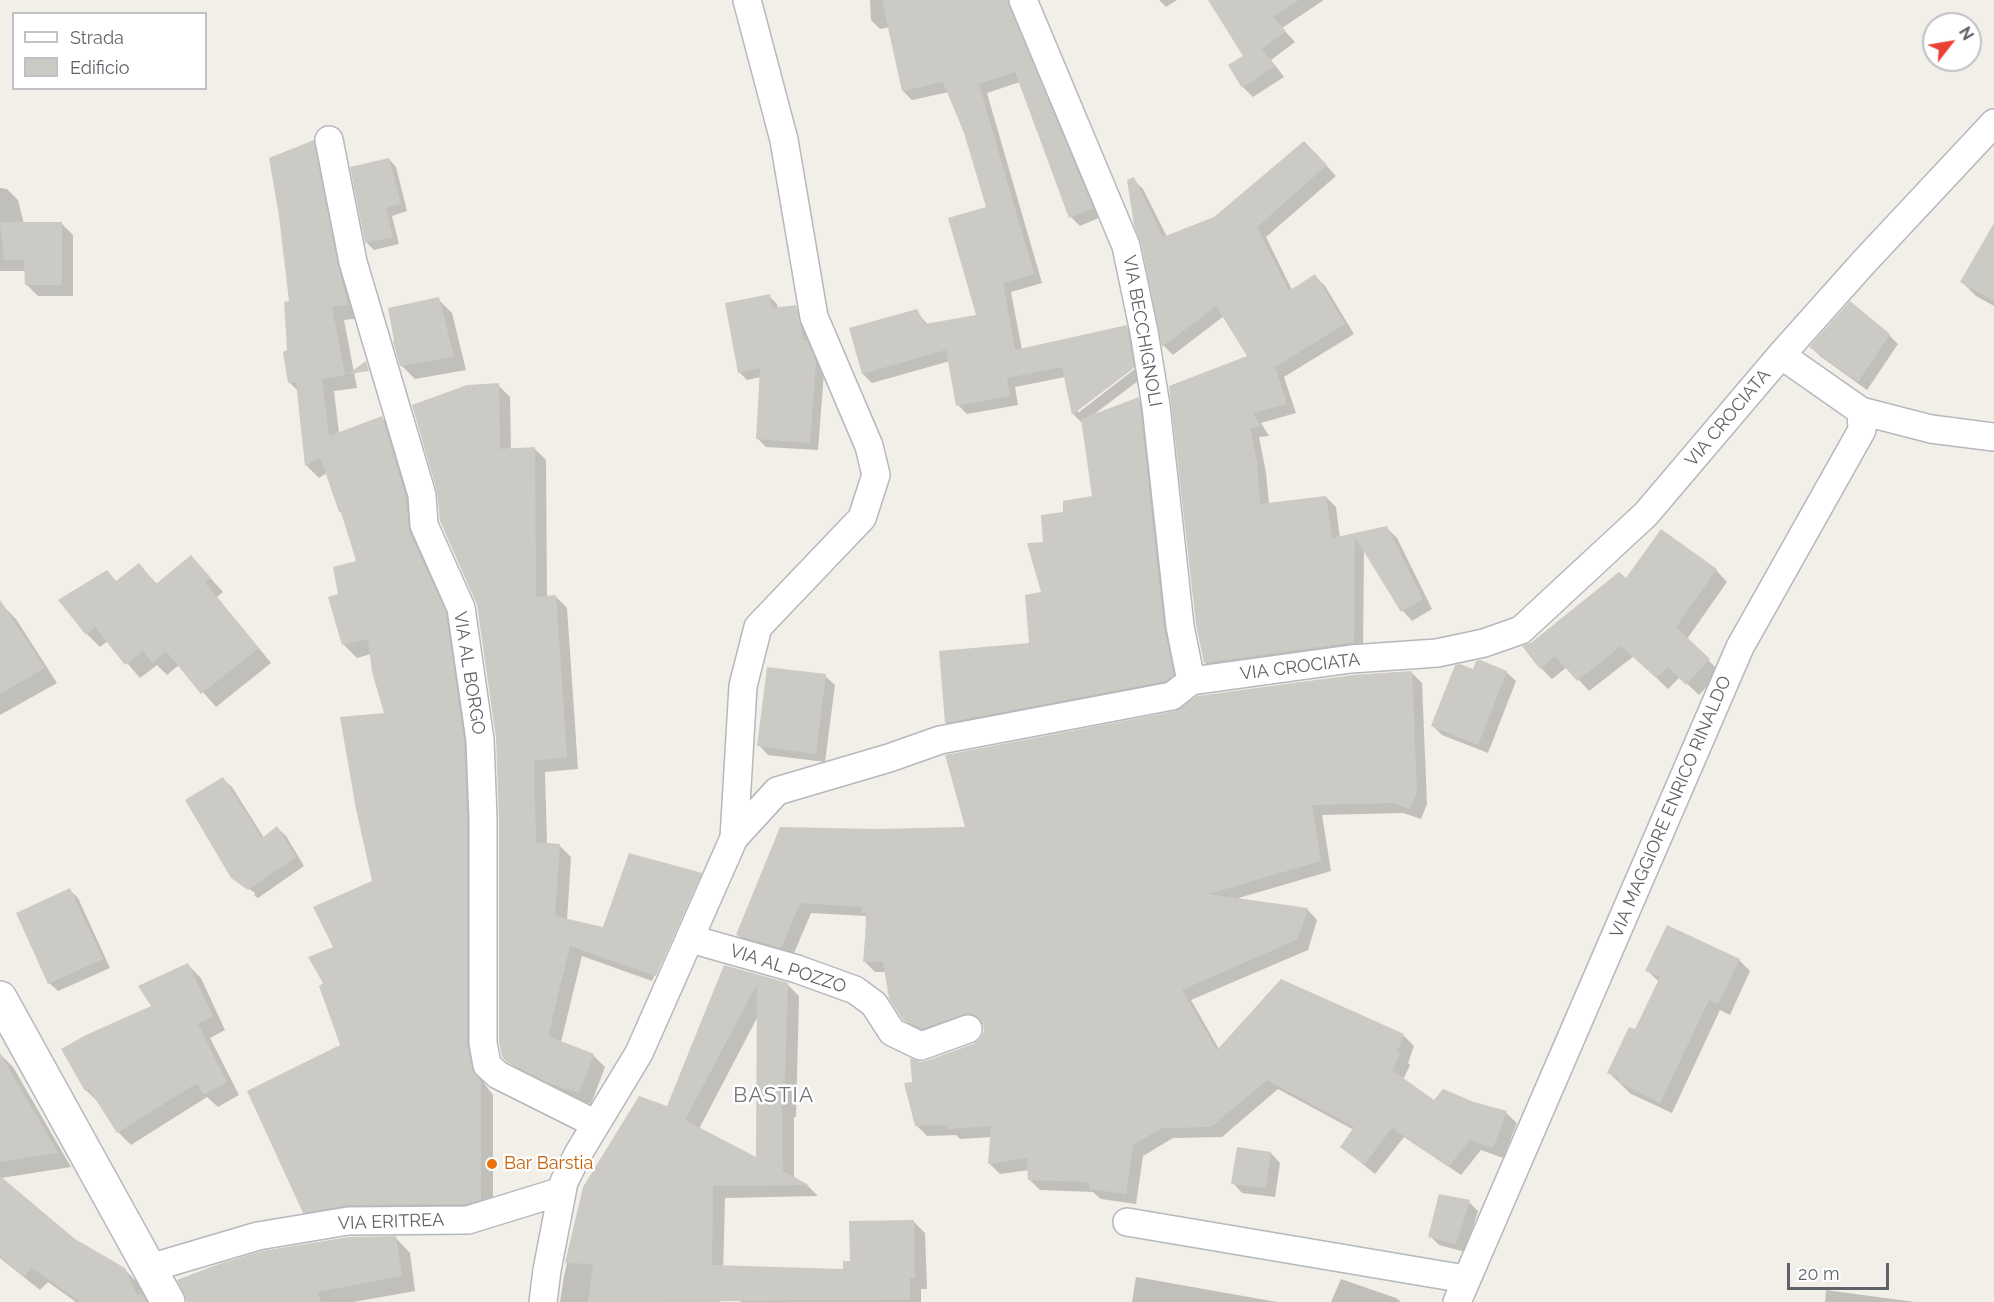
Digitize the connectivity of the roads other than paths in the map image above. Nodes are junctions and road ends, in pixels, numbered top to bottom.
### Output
1 (747, 0) edge
2 (1023, 0) edge
3 (1994, 123) edge
4 (330, 140) dead end
5 (1781, 355) junction
6 (1861, 411) junction
7 (1994, 437) edge
8 (1191, 681) junction
9 (734, 838) junction
10 (691, 939) junction
11 (0, 998) edge
12 (968, 1029) dead end
13 (596, 1124) junction
14 (562, 1191) junction
15 (1127, 1222) dead end
16 (150, 1268) junction
17 (1461, 1291) edge
18 (168, 1302) edge
19 (543, 1302) edge

1 - 9 street
2 - 8 street, VIA BECCHIGNOLI
3 - 5 street, VIA CROCIATA
4 - 13 street, VIA AL BORGO
5 - 6 street
5 - 8 street, VIA CROCIATA
6 - 7 street
6 - 17 street, VIA MAGGIORE ENRICO RINALDO
8 - 9 street, VIA CROCIATA
9 - 10 street
10 - 12 street, VIA AL POZZO
10 - 13 street
11 - 16 main road
13 - 14 street
14 - 16 street, VIA ERITREA
14 - 19 street
15 - 17 street
16 - 18 main road

